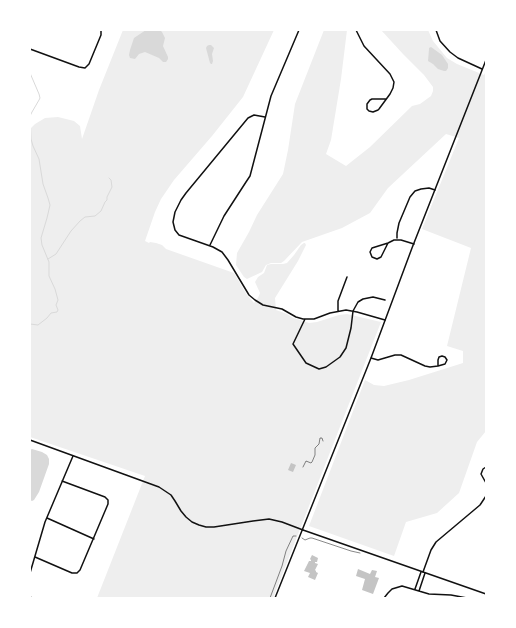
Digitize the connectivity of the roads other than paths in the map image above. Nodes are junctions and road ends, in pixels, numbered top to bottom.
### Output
1 (101, 30) edge
2 (299, 30) edge
3 (356, 30) edge
4 (436, 30) edge
5 (30, 49) edge
6 (486, 60) edge
7 (482, 69) junction
8 (386, 99) junction
9 (265, 117) junction
10 (434, 190) junction
11 (397, 239) junction
12 (388, 243) junction
13 (414, 244) junction
14 (209, 246) junction
15 (347, 277) dead end
16 (385, 300) dead end
17 (338, 311) junction
18 (353, 311) junction
19 (305, 319) junction
20 (386, 320) junction
21 (371, 358) junction
22 (438, 366) junction
23 (30, 440) edge
24 (74, 456) junction
25 (486, 467) edge
26 (62, 481) junction
27 (486, 483) edge
28 (486, 496) edge
29 (47, 518) junction
30 (303, 530) junction
31 (94, 539) junction
32 (35, 557) junction
33 (423, 572) junction
34 (30, 573) edge
35 (414, 590) junction
36 (419, 591) junction
37 (486, 594) edge
38 (276, 598) edge
39 (384, 598) edge
40 (463, 598) edge
41 (467, 598) edge

1 - 5 street
2 - 9 street
3 - 8 street
4 - 7 street
6 - 7 street
7 - 10 street
8 - 8 street
9 - 14 street
9 - 14 street
10 - 11 street
10 - 13 street
11 - 12 street
11 - 13 street
12 - 12 street
13 - 20 street
14 - 19 street
15 - 17 street
16 - 18 street
17 - 18 street
17 - 19 street
18 - 19 street
18 - 20 street
20 - 21 street
21 - 22 street
21 - 30 street
22 - 22 street
23 - 24 street
24 - 26 street
24 - 30 street
25 - 27 street
26 - 29 street
26 - 31 street
28 - 33 street
29 - 31 street
29 - 32 street
30 - 33 street
30 - 38 street
31 - 32 street
32 - 34 street
33 - 35 street
33 - 36 street
33 - 37 street
35 - 36 street
35 - 39 street
36 - 40 street
40 - 41 street

